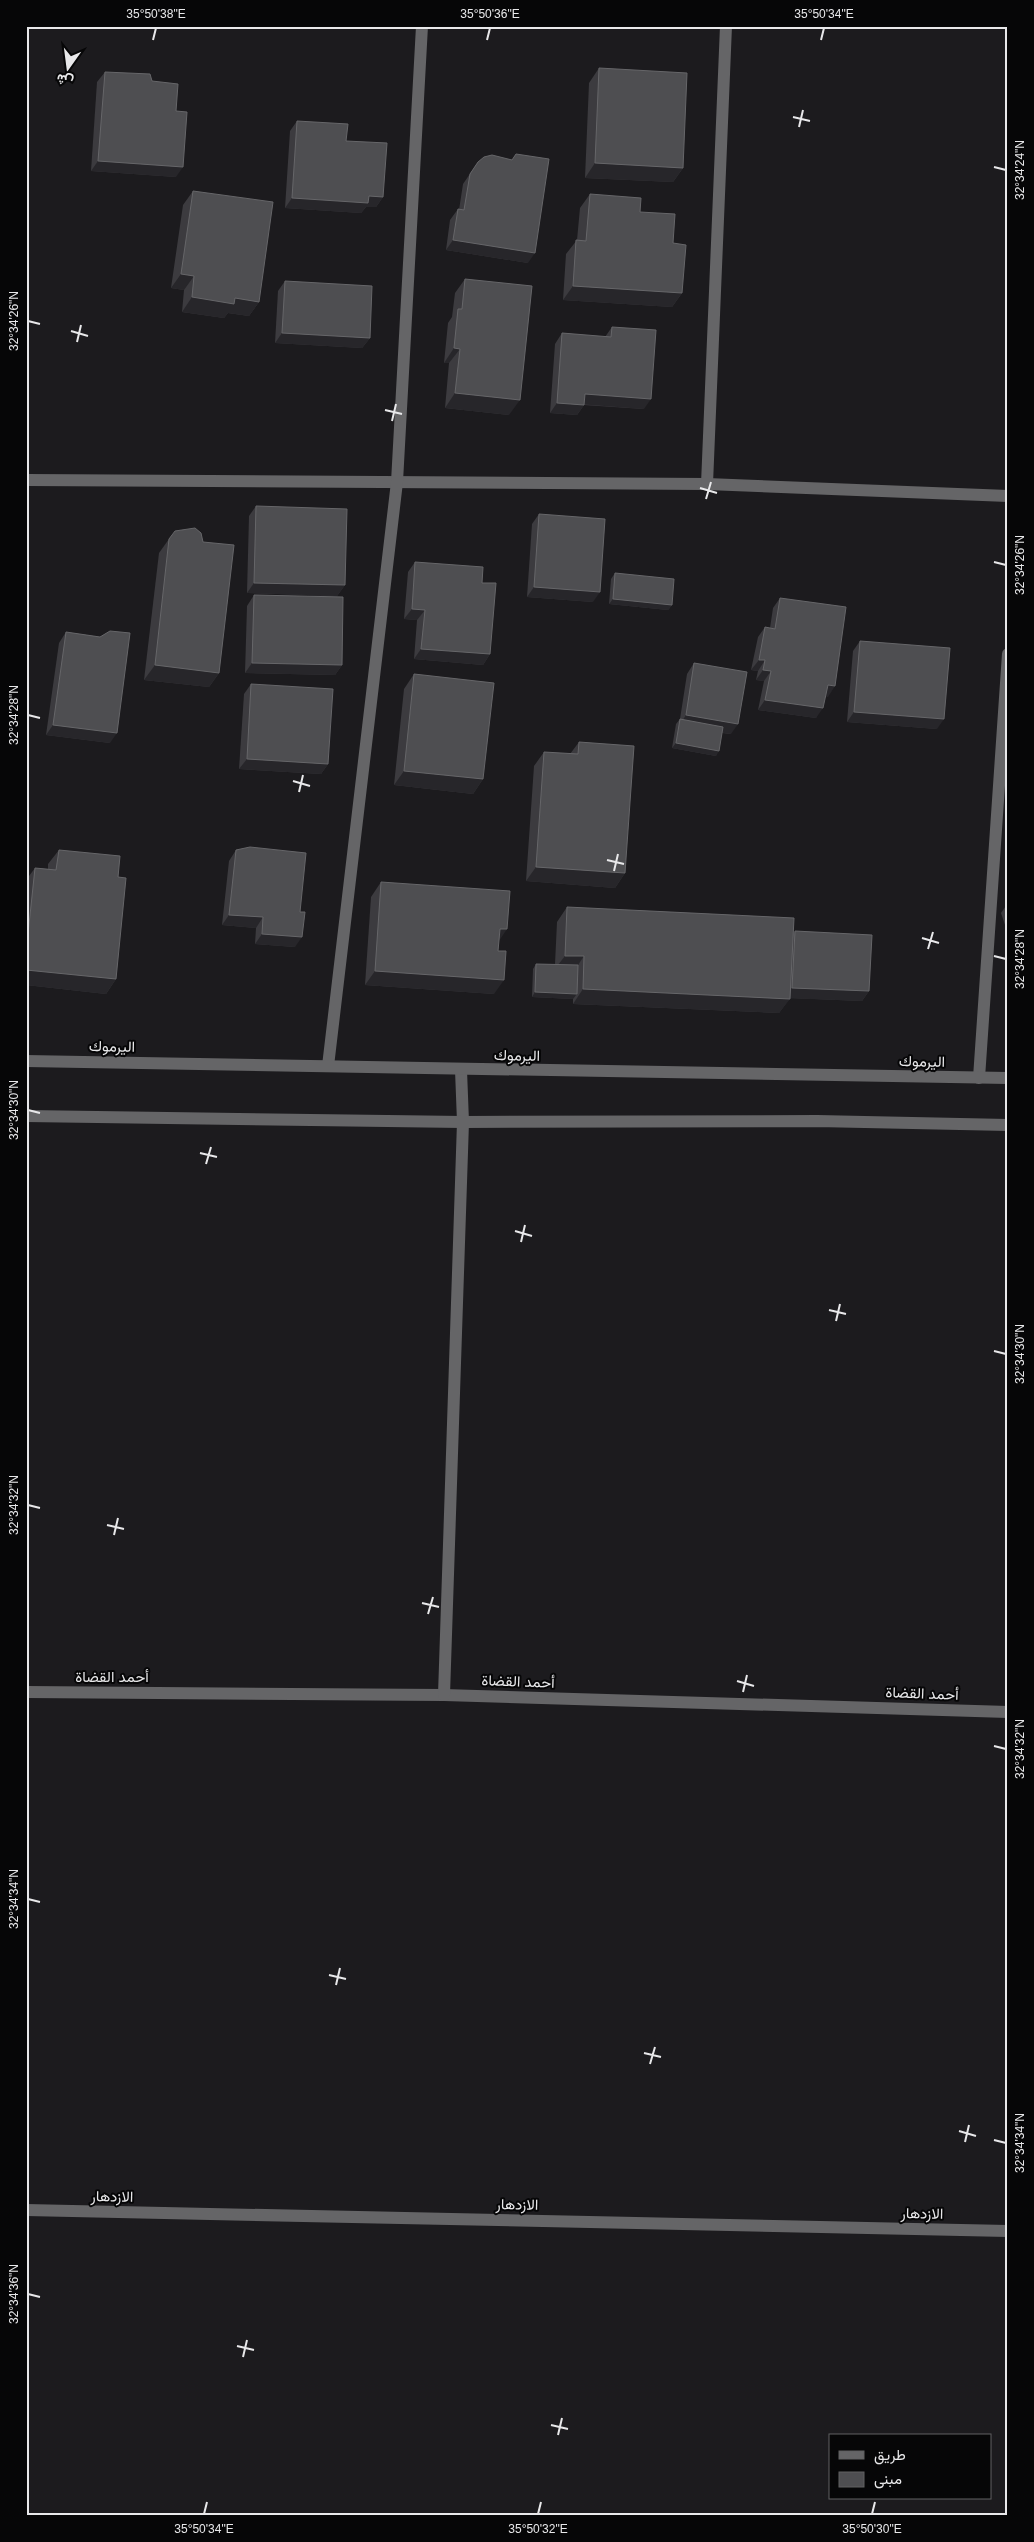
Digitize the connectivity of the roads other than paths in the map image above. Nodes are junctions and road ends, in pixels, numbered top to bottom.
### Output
1 (422, 26) edge
2 (726, 26) edge
3 (26, 480) edge
4 (396, 482) junction
5 (707, 484) junction
6 (1008, 496) edge
7 (1008, 654) edge
8 (26, 1061) edge
9 (328, 1066) junction
10 (461, 1070) junction
11 (979, 1078) junction
12 (1008, 1078) edge
13 (26, 1116) edge
14 (463, 1122) junction
15 (1008, 1125) edge
16 (26, 1692) edge
17 (444, 1695) junction
18 (1008, 1712) edge
19 (26, 2210) edge
20 (1008, 2231) edge

1 - 4 street
2 - 5 street
3 - 4 street
4 - 5 street
4 - 9 street
5 - 6 street
7 - 11 street
8 - 9 street, اليرموك
9 - 10 street, اليرموك
10 - 11 street, اليرموك
10 - 14 street
11 - 12 street, اليرموك
13 - 14 street
14 - 15 street
14 - 17 street
16 - 17 street, أحمد القضاة
17 - 18 street, أحمد القضاة
19 - 20 street, الازدهار

